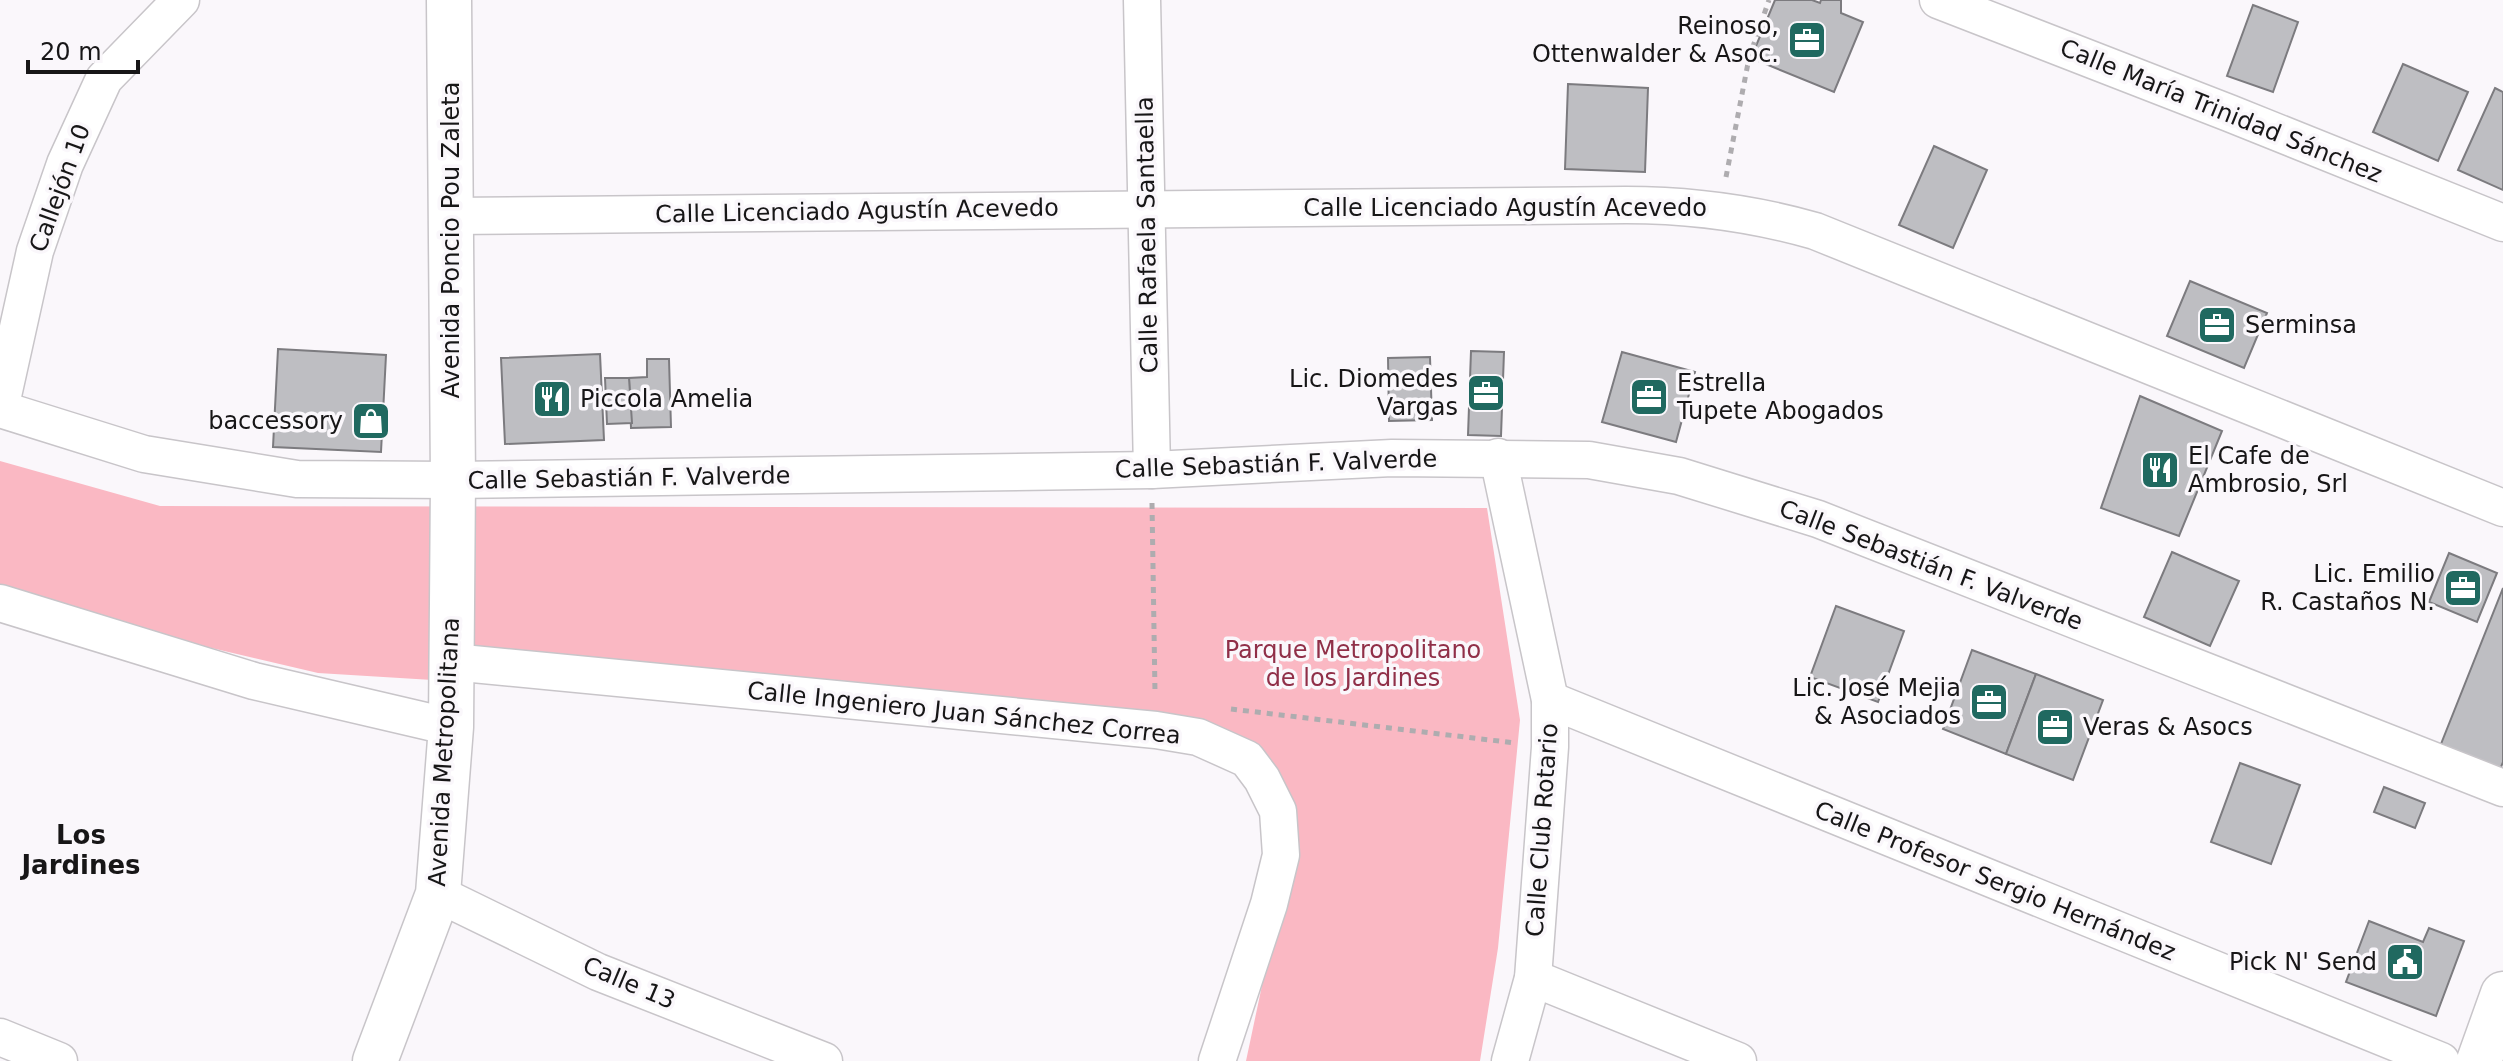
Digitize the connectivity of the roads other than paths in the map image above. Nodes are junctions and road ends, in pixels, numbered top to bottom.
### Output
1 (181, 0) edge
2 (449, 0) edge
3 (1142, 0) edge
4 (1938, 0) edge
5 (1148, 208) junction
6 (450, 216) junction
7 (2503, 223) edge
8 (0, 409) edge
9 (1498, 457) junction
10 (1152, 470) junction
11 (453, 480) junction
12 (2503, 508) edge
13 (0, 603) edge
14 (452, 662) junction
15 (1550, 700) junction
16 (451, 727) junction
17 (2503, 788) edge
18 (438, 894) junction
19 (1533, 978) junction
20 (2503, 994) edge
21 (0, 1037) edge
22 (59, 1061) edge
23 (375, 1061) edge
24 (824, 1061) edge
25 (1217, 1061) edge
26 (1510, 1061) edge
27 (1738, 1061) edge
28 (2441, 1061) edge
29 (2479, 1061) edge

1 - 8 street, Callejón 10
2 - 6 main road, Avenida Poncio Pou Zaleta
3 - 5 street, Calle Rafaela Santaella
4 - 7 street, Calle María Trinidad Sánchez
5 - 6 street, Calle Licenciado Agustín Acevedo
5 - 10 street, Calle Rafaela Santaella
5 - 12 street, Calle Licenciado Agustín Acevedo
6 - 11 main road, Avenida Poncio Pou Zaleta
8 - 11 street, Calle Sebastián F. Valverde
9 - 10 street, Calle Sebastián F. Valverde
9 - 15 street, Calle Club Rotario
9 - 17 street, Calle Sebastián F. Valverde
10 - 11 street, Calle Sebastián F. Valverde
11 - 14 main road, Avenida Metropolitana
13 - 16 street
14 - 16 main road, Avenida Metropolitana
14 - 25 street, Calle Ingeniero Juan Sánchez Correa
15 - 19 street, Calle Club Rotario
15 - 28 street, Calle Profesor Sergio Hernández
16 - 18 main road, Avenida Metropolitana
18 - 23 main road, Avenida Metropolitana
18 - 24 street, Calle 13
19 - 26 street, Calle Club Rotario
19 - 27 street
20 - 29 main road
21 - 22 street

